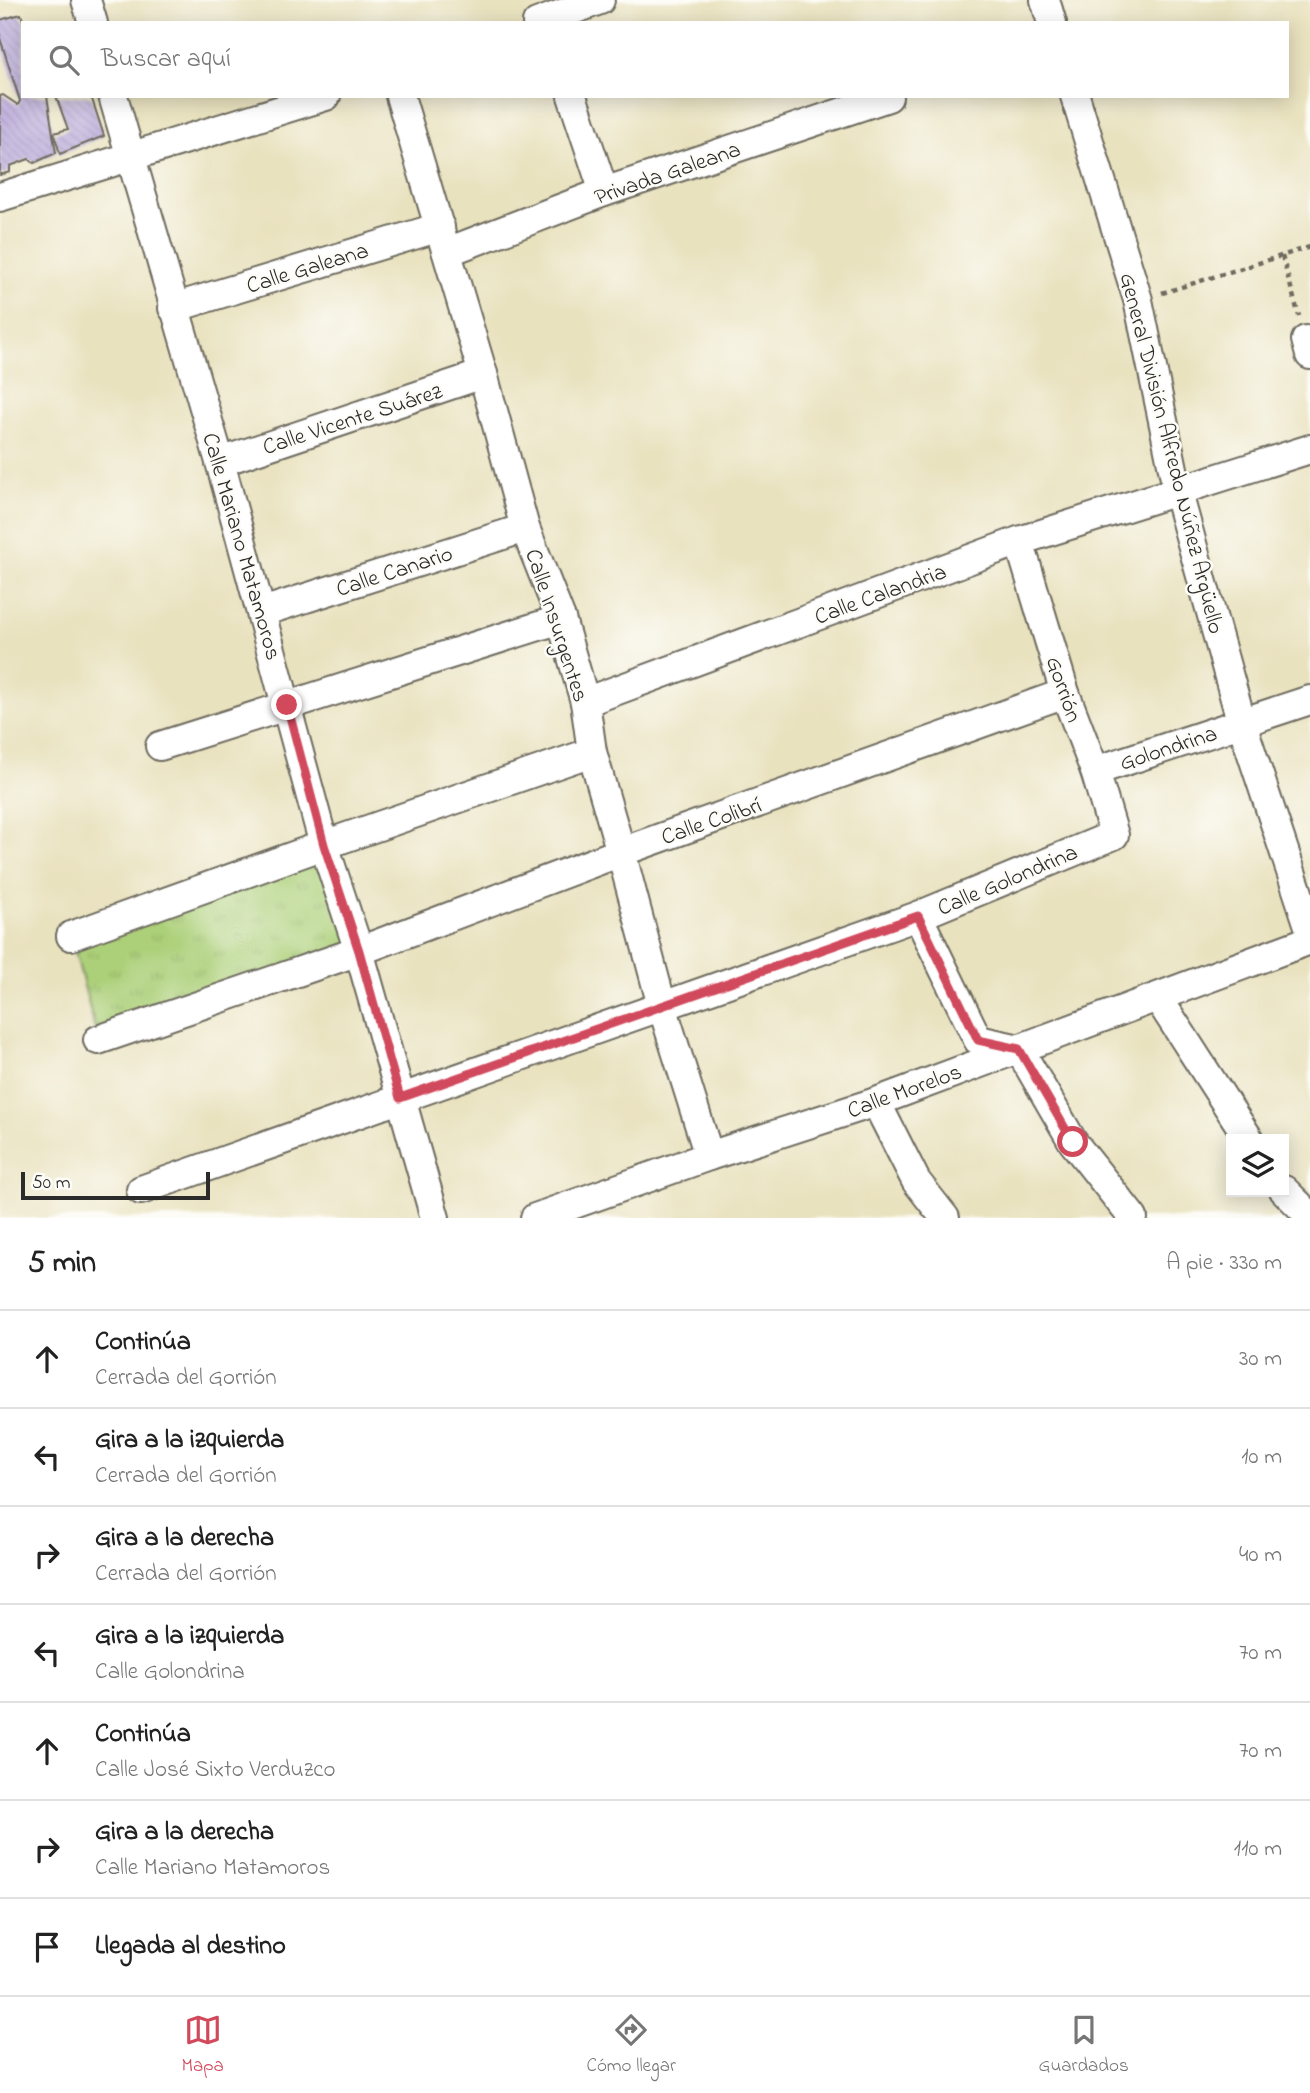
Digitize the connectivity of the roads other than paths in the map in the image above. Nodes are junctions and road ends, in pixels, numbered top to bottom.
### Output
1 (86, 0) edge
2 (600, 0) edge
3 (1045, 0) edge
4 (542, 16) edge
5 (92, 21) edge
6 (1051, 21) edge
7 (114, 98) edge
8 (319, 98) edge
9 (401, 98) edge
10 (573, 98) edge
11 (885, 98) edge
12 (1076, 98) edge
13 (130, 156) junction
14 (604, 192) junction
15 (0, 197) edge
16 (444, 240) junction
17 (173, 307) junction
18 (483, 374) junction
19 (1310, 449) edge
20 (220, 462) junction
21 (1178, 493) junction
22 (525, 528) junction
23 (1019, 541) junction
24 (262, 612) junction
25 (561, 619) junction
26 (1065, 693) junction
27 (1310, 701) edge
28 (585, 702) junction
29 (287, 705) junction
30 (1242, 724) junction
31 (160, 746) dead end
32 (592, 752) junction
33 (1095, 771) junction
34 (1114, 835) joint
35 (324, 845) junction
36 (621, 852) junction
37 (918, 916) junction
38 (1310, 929) edge
39 (71, 936) dead end
40 (1310, 940) edge
41 (359, 951) junction
42 (1158, 998) junction
43 (662, 1006) junction
44 (98, 1040) dead end
45 (1019, 1049) junction
46 (400, 1098) junction
47 (876, 1102) junction
48 (1246, 1134) edge
49 (709, 1156) junction
50 (141, 1191) dead end
51 (1289, 1195) edge
52 (1310, 1216) edge
53 (435, 1218) edge
54 (535, 1218) edge
55 (945, 1218) edge
56 (1133, 1218) edge

1 - 5 street
2 - 4 street
3 - 6 street
7 - 13 street, Calle Mariano Matamoros
8 - 13 street
9 - 16 street, Calle Insurgentes
10 - 14 street
11 - 14 street, Privada Galeana
12 - 21 street, General División Alfredo Núñez Argüello
13 - 15 street
13 - 17 street, Calle Mariano Matamoros
14 - 16 street, Privada Galeana
16 - 17 street, Calle Galeana
16 - 18 street, Calle Insurgentes
17 - 20 street, Calle Mariano Matamoros
18 - 20 street, Calle Vicente Suárez
18 - 22 street, Calle Insurgentes
19 - 21 street, Calle Calandria
20 - 24 street, Calle Mariano Matamoros
21 - 23 street, Calle Calandria
21 - 30 street, General División Alfredo Núñez Argüello
22 - 24 street, Calle Canario
22 - 25 street, Calle Insurgentes
23 - 26 street, Gorrión
23 - 28 street, Calle Calandria
24 - 29 street, Calle Mariano Matamoros
25 - 28 street, Calle Insurgentes
25 - 29 street
26 - 33 street, Gorrión
26 - 36 street, Calle Colibrí
27 - 30 street, Golondrina
28 - 32 street, Calle Insurgentes
29 - 31 street
29 - 35 street, Calle Mariano Matamoros
30 - 33 street, Golondrina
30 - 38 street, General División Alfredo Núñez Argüello
32 - 35 street
32 - 36 street, Calle Insurgentes
33 - 34 street, Gorrión
34 - 37 street, Calle Golondrina
35 - 39 street
35 - 41 street, Calle Mariano Matamoros
36 - 41 street, Calle Colibrí
36 - 43 street, Calle Insurgentes
37 - 43 street, Calle Golondrina
37 - 45 street
40 - 42 street, Calle Morelos
41 - 44 street, Calle Colibrí
41 - 46 street, Calle Mariano Matamoros
42 - 45 street, Calle Morelos
42 - 48 street
43 - 46 street, Calle Golondrina
43 - 49 street, Calle Insurgentes
45 - 47 street, Calle Morelos
45 - 56 street
46 - 50 street, Calle Golondrina
46 - 53 street, Calle Mariano Matamoros
47 - 49 street, Calle Morelos
47 - 55 street
49 - 54 street, Calle Morelos
51 - 52 street

